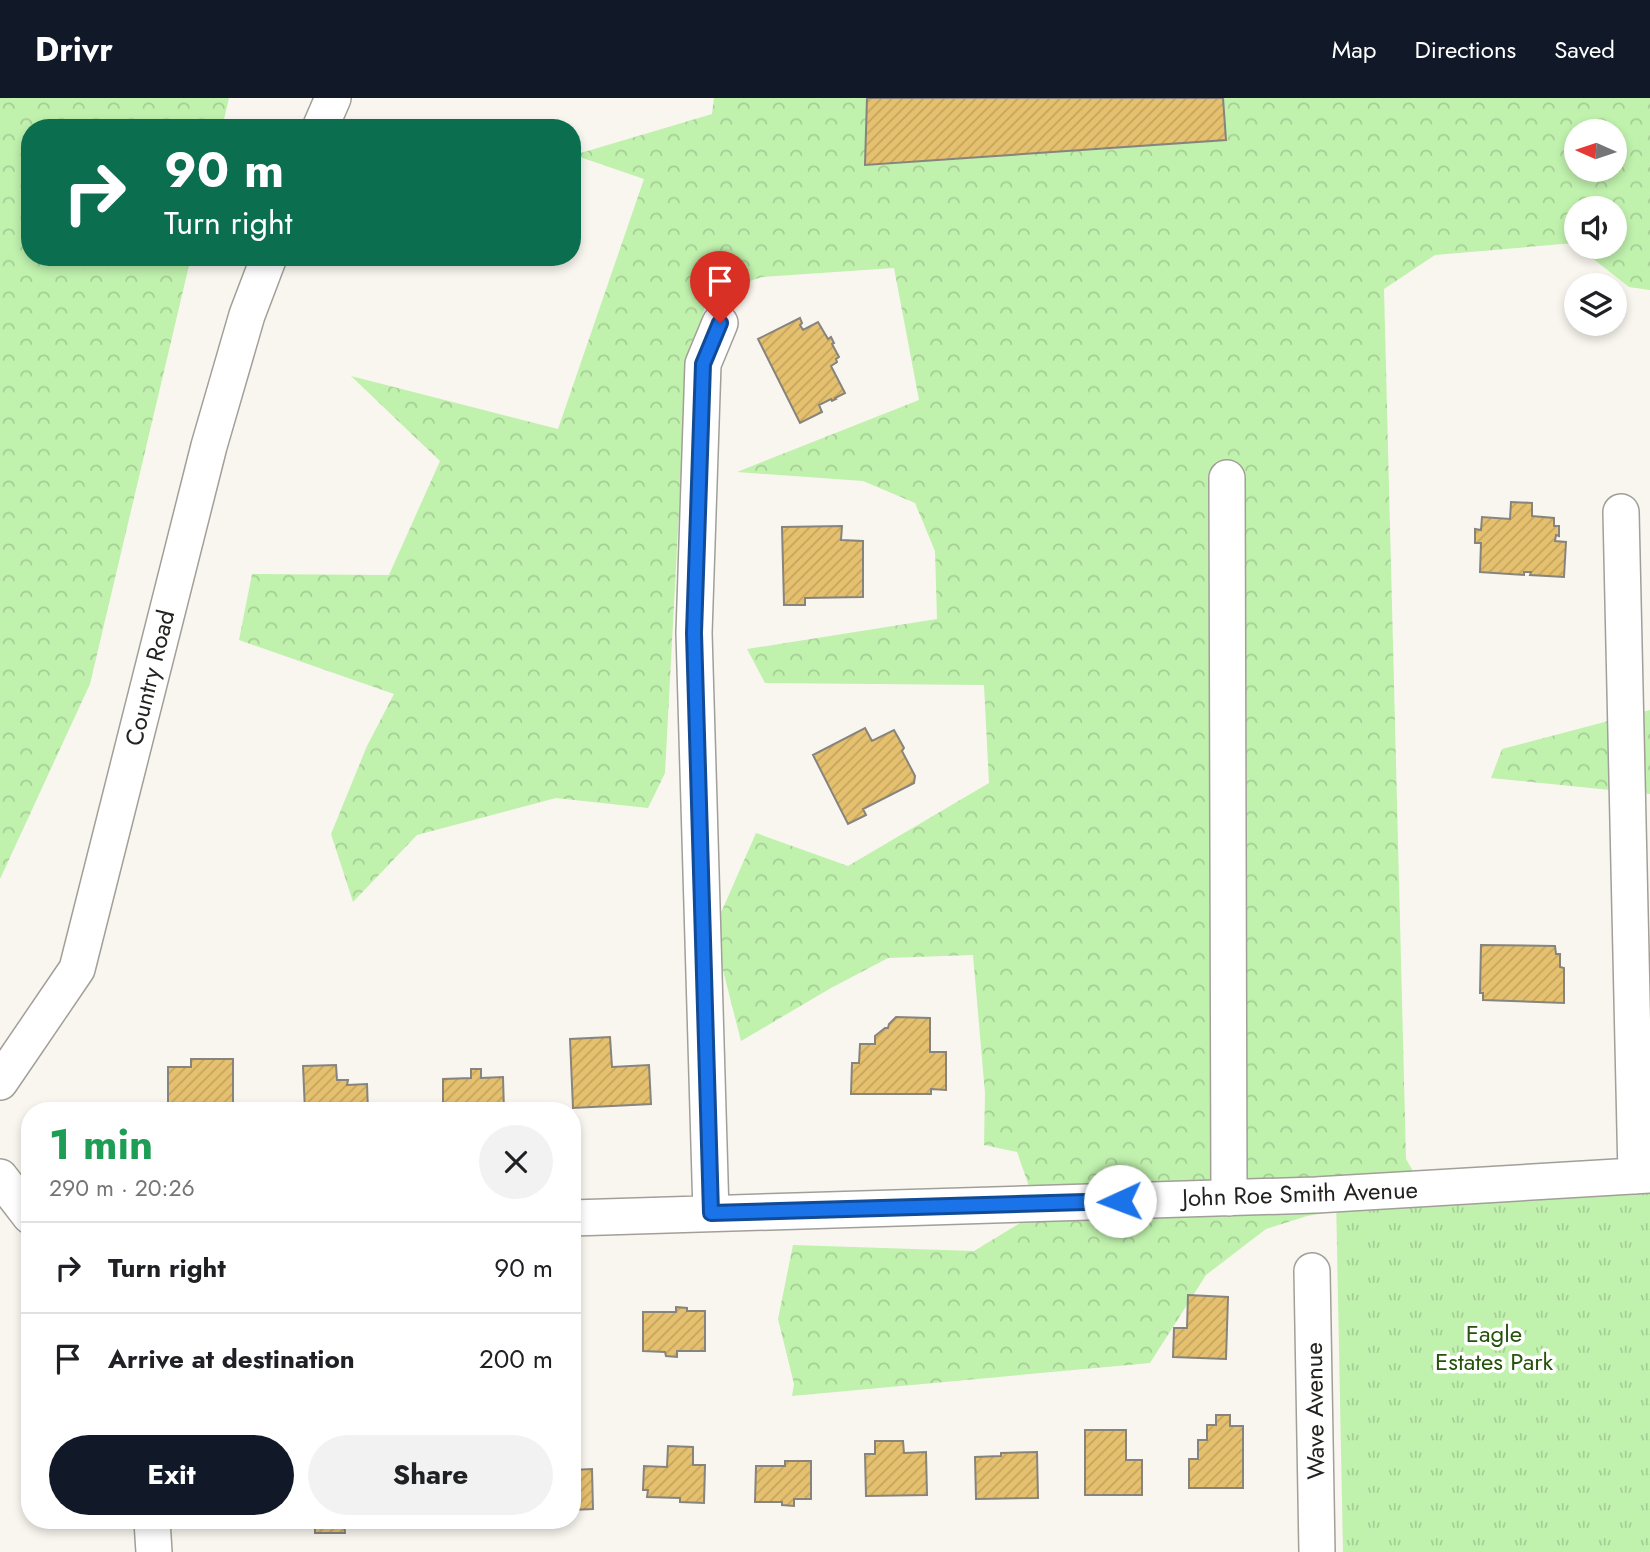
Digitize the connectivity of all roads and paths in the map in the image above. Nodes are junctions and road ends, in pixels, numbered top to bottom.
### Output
1 (333, 98) edge
2 (324, 119) edge
3 (266, 266) edge
4 (720, 323) dead end
5 (1227, 478) dead end
6 (1621, 512) dead end
7 (0, 1082) edge
8 (1643, 1175) edge
9 (0, 1177) edge
10 (1229, 1198) junction
11 (21, 1204) edge
12 (711, 1213) junction
13 (581, 1218) edge
14 (1312, 1270) dead end
15 (153, 1529) edge
16 (154, 1552) edge
17 (1317, 1552) edge

1 - 2 street
3 - 7 street, Country Road
4 - 12 street
5 - 10 street
6 - 8 street
8 - 10 street, John Roe Smith Avenue
9 - 11 street
10 - 12 street, John Roe Smith Avenue
12 - 13 street, John Roe Smith Avenue
14 - 17 street, Wave Avenue
15 - 16 street

